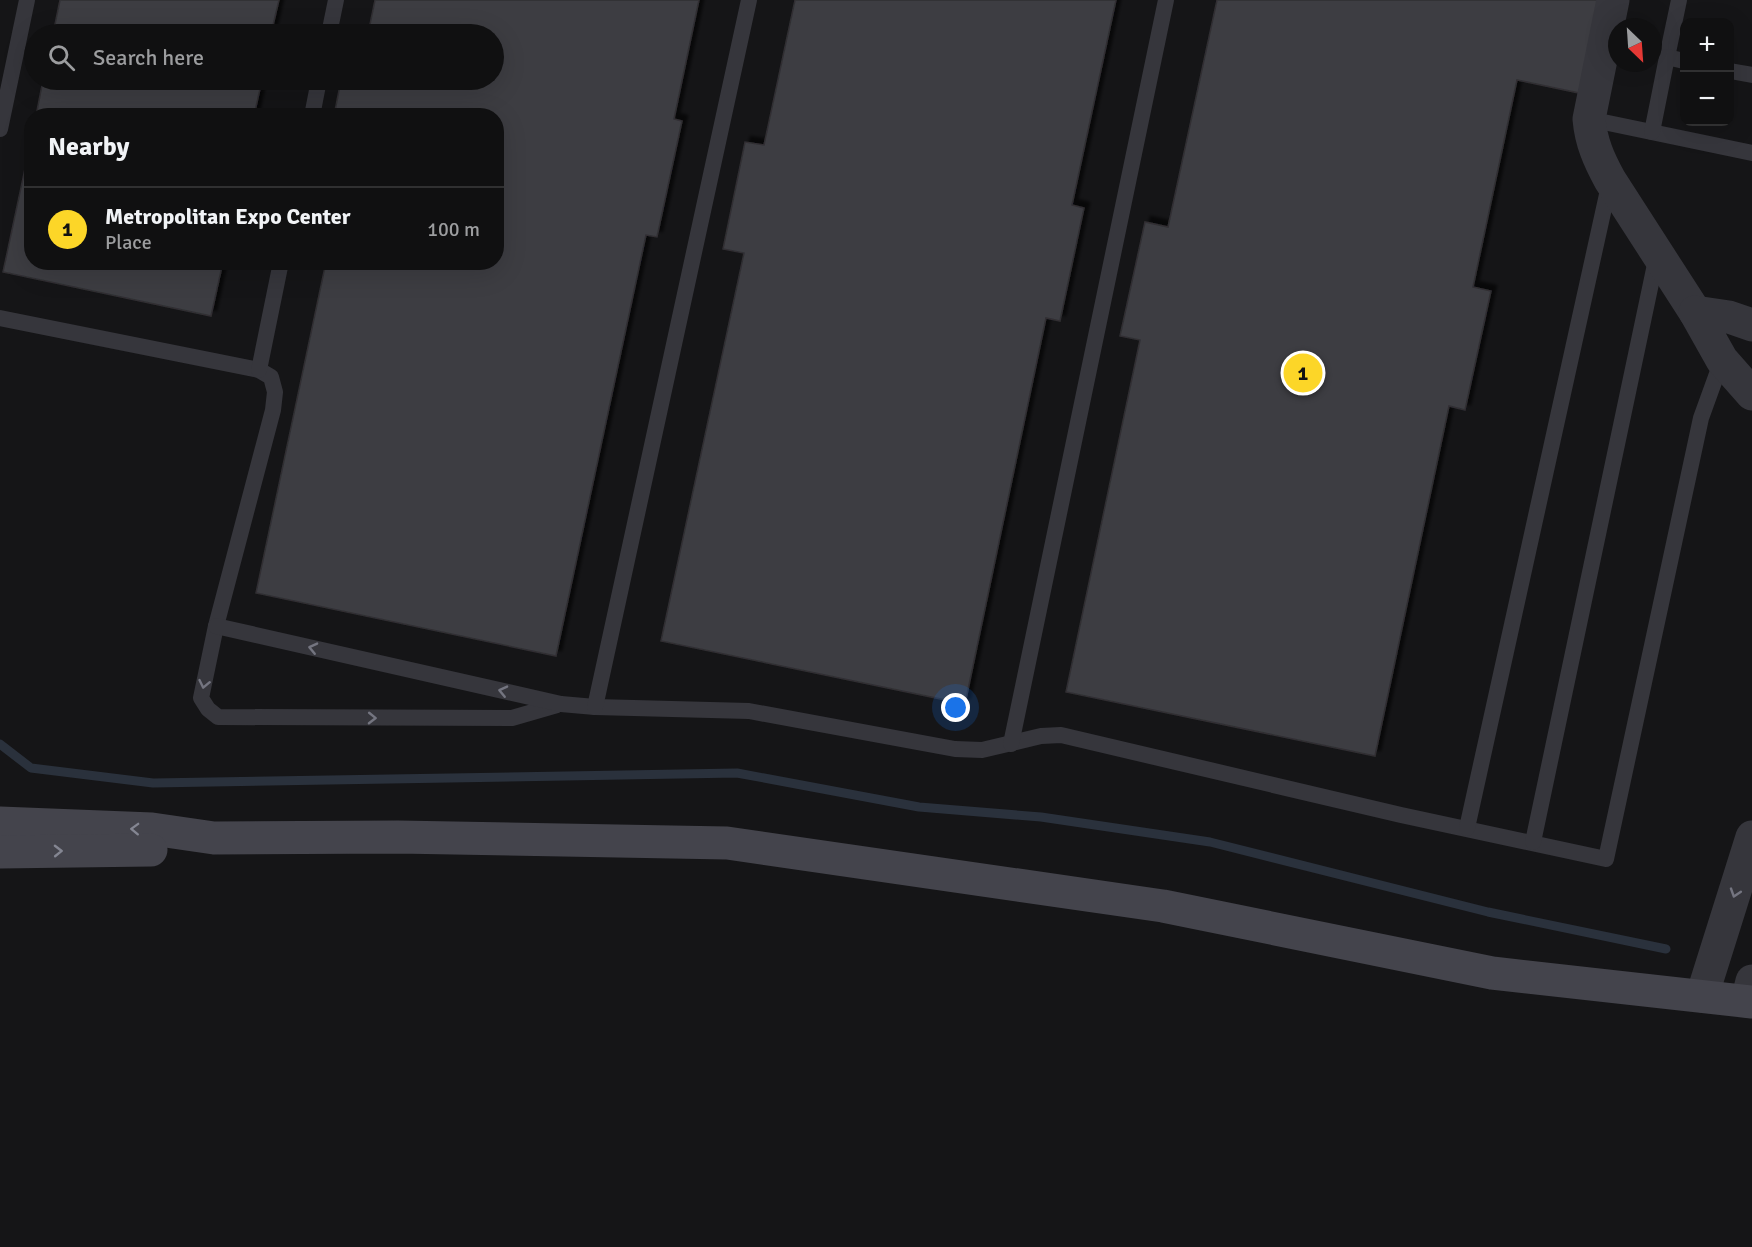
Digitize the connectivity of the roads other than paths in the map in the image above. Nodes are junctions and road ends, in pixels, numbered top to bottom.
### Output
1 (27, 0) edge
2 (336, 0) edge
3 (748, 0) edge
4 (1166, 0) edge
5 (1613, 0) edge
6 (1679, 0) edge
7 (331, 24) edge
8 (1667, 57) junction
9 (1680, 60) edge
10 (1734, 72) edge
11 (1752, 75) edge
12 (317, 90) edge
13 (314, 108) edge
14 (1589, 119) junction
15 (0, 129) edge
16 (1652, 132) junction
17 (1752, 153) edge
18 (1610, 180) junction
19 (1658, 251) junction
20 (279, 270) edge
21 (1695, 312) junction
22 (0, 318) edge
23 (1752, 325) edge
24 (1722, 360) junction
25 (259, 370) junction
26 (1752, 394) edge
27 (216, 626) junction
28 (561, 704) junction
29 (595, 707) junction
30 (1011, 744) junction
31 (0, 823) edge
32 (1467, 828) junction
33 (1752, 837) edge
34 (214, 838) junction
35 (1533, 842) junction
36 (0, 852) edge
37 (1750, 994) edge
38 (1702, 996) junction

1 - 15 lane
2 - 7 lane
3 - 29 lane
4 - 30 lane
5 - 14 street
6 - 8 lane
8 - 9 lane
8 - 16 lane
10 - 11 lane
12 - 13 lane
14 - 16 lane
14 - 18 street
16 - 17 lane
18 - 19 street
18 - 32 lane
19 - 21 street
19 - 35 lane
20 - 25 lane
21 - 23 street
21 - 24 street
22 - 25 lane
24 - 26 street
24 - 35 lane
25 - 27 lane
28 -> 27 lane
27 -> 28 lane
28 - 29 lane
29 - 30 lane
30 - 32 lane
34 -> 31 street
32 - 35 lane
33 -> 38 street
36 -> 34 street
34 - 38 street
37 - 38 street

